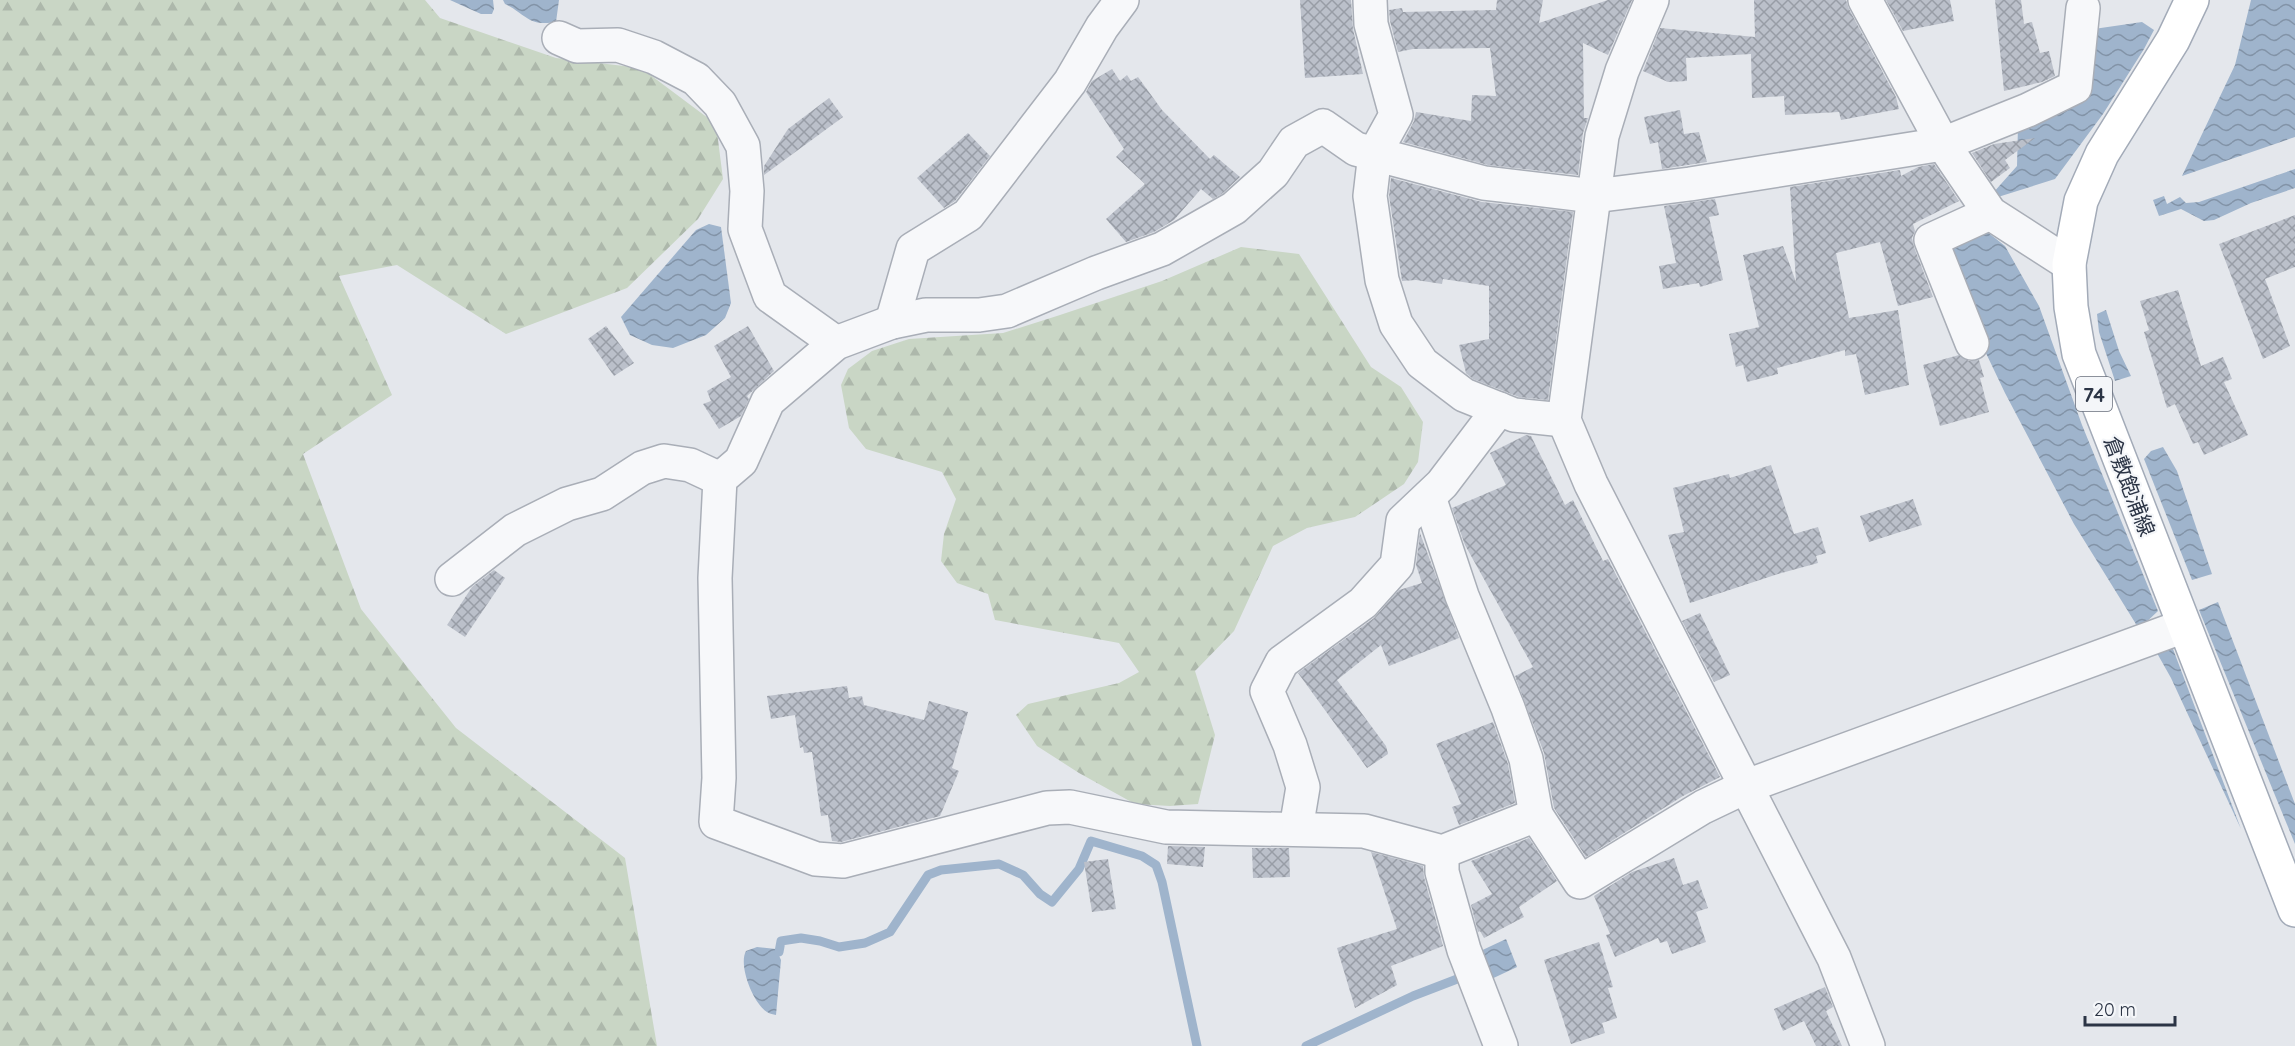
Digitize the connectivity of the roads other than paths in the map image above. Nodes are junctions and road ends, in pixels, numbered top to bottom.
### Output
1 (1122, 0) edge
2 (1370, 0) edge
3 (1652, 0) edge
4 (1865, 0) edge
5 (2192, 0) edge
6 (2083, 8) dead end
7 (559, 38) dead end
8 (1943, 144) junction
9 (1376, 153) junction
10 (1594, 196) junction
11 (1990, 213) junction
12 (2069, 264) junction
13 (892, 322) junction
14 (836, 343) junction
15 (1972, 343) dead end
16 (1500, 409) junction
17 (1564, 420) junction
18 (720, 478) junction
19 (1429, 497) junction
20 (452, 579) dead end
21 (2184, 626) junction
22 (1747, 786) junction
23 (1536, 815) junction
24 (1296, 830) junction
25 (1442, 852) junction
26 (2295, 910) edge
27 (1501, 1046) edge
28 (1868, 1046) edge

1 - 13 street
2 - 9 street
3 - 10 street
4 - 8 street
5 - 12 main road, 倉敷飽浦線 / 74
6 - 8 street
7 - 14 street
8 - 10 street
8 - 11 street
9 - 10 street
9 - 13 street
9 - 16 street
10 - 17 street
11 - 12 street
11 - 15 street
12 - 21 main road, 倉敷飽浦線 / 74
13 - 14 street
14 - 18 street
16 - 17 street
16 - 19 street
17 - 22 street
18 - 20 street
18 - 24 street
19 - 23 street
19 - 24 street
21 - 22 street
21 - 26 main road, 倉敷飽浦線 / 74
22 - 23 street
22 - 28 street
23 - 25 street
24 - 25 street
25 - 27 street

